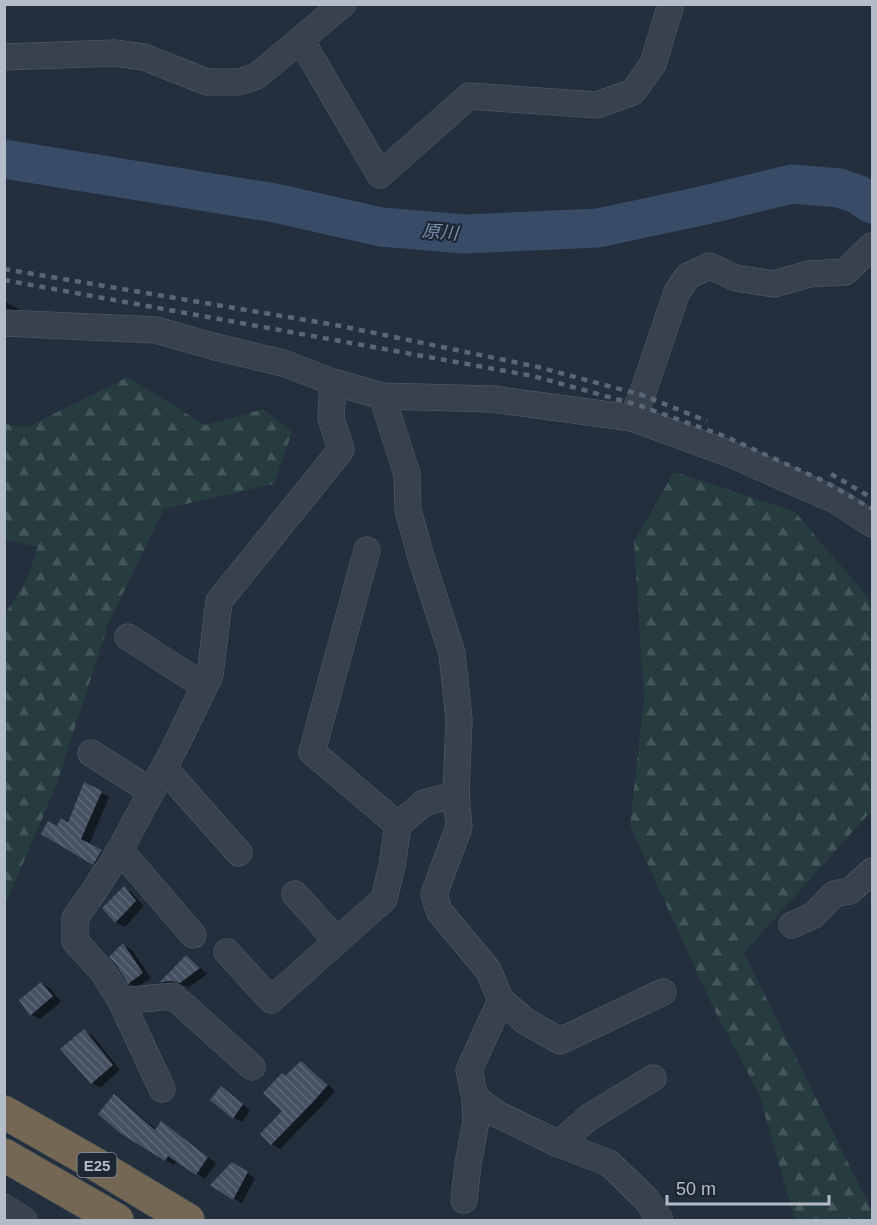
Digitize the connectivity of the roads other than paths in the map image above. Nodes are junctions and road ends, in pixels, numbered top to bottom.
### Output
1 (343, 4) edge
2 (671, 4) edge
3 (301, 40) junction
4 (4, 57) edge
5 (873, 246) edge
6 (4, 323) edge
7 (333, 382) junction
8 (382, 396) junction
9 (632, 418) junction
10 (873, 524) edge
11 (368, 550) dead end
12 (128, 637) dead end
13 (204, 686) junction
14 (91, 753) dead end
15 (164, 768) junction
16 (152, 791) junction
17 (456, 794) junction
18 (398, 825) junction
19 (120, 850) junction
20 (238, 853) dead end
21 (873, 871) edge
22 (295, 894) dead end
23 (792, 925) dead end
24 (193, 935) dead end
25 (337, 941) junction
26 (227, 952) dead end
27 (663, 992) dead end
28 (501, 1000) junction
29 (121, 1001) junction
30 (252, 1067) dead end
31 (653, 1078) dead end
32 (162, 1089) dead end
33 (475, 1098) junction
34 (4, 1112) edge
35 (559, 1144) junction
36 (4, 1155) edge
37 (464, 1200) dead end
38 (4, 1207) edge
39 (24, 1221) edge
40 (117, 1221) edge
41 (188, 1221) edge
42 (660, 1221) edge

1 - 3 street
2 - 3 street
3 - 4 street
5 - 9 street
6 - 7 street
7 - 8 street
7 - 13 street
8 - 9 street
8 - 17 street
9 - 10 street
11 - 18 street
12 - 13 street
13 - 15 street
14 - 16 street
15 - 16 street
15 - 20 street
16 - 19 street
17 - 18 street
17 - 28 street
18 - 25 street
19 - 24 street
19 - 29 street
21 - 23 street
22 - 25 street
25 - 26 street
27 - 28 street
28 - 33 street
29 - 30 street
29 - 32 street
31 - 35 street
33 - 35 street
33 - 37 street
34 - 41 highway, E25
35 - 42 street
36 - 40 highway, E25
38 - 39 street

